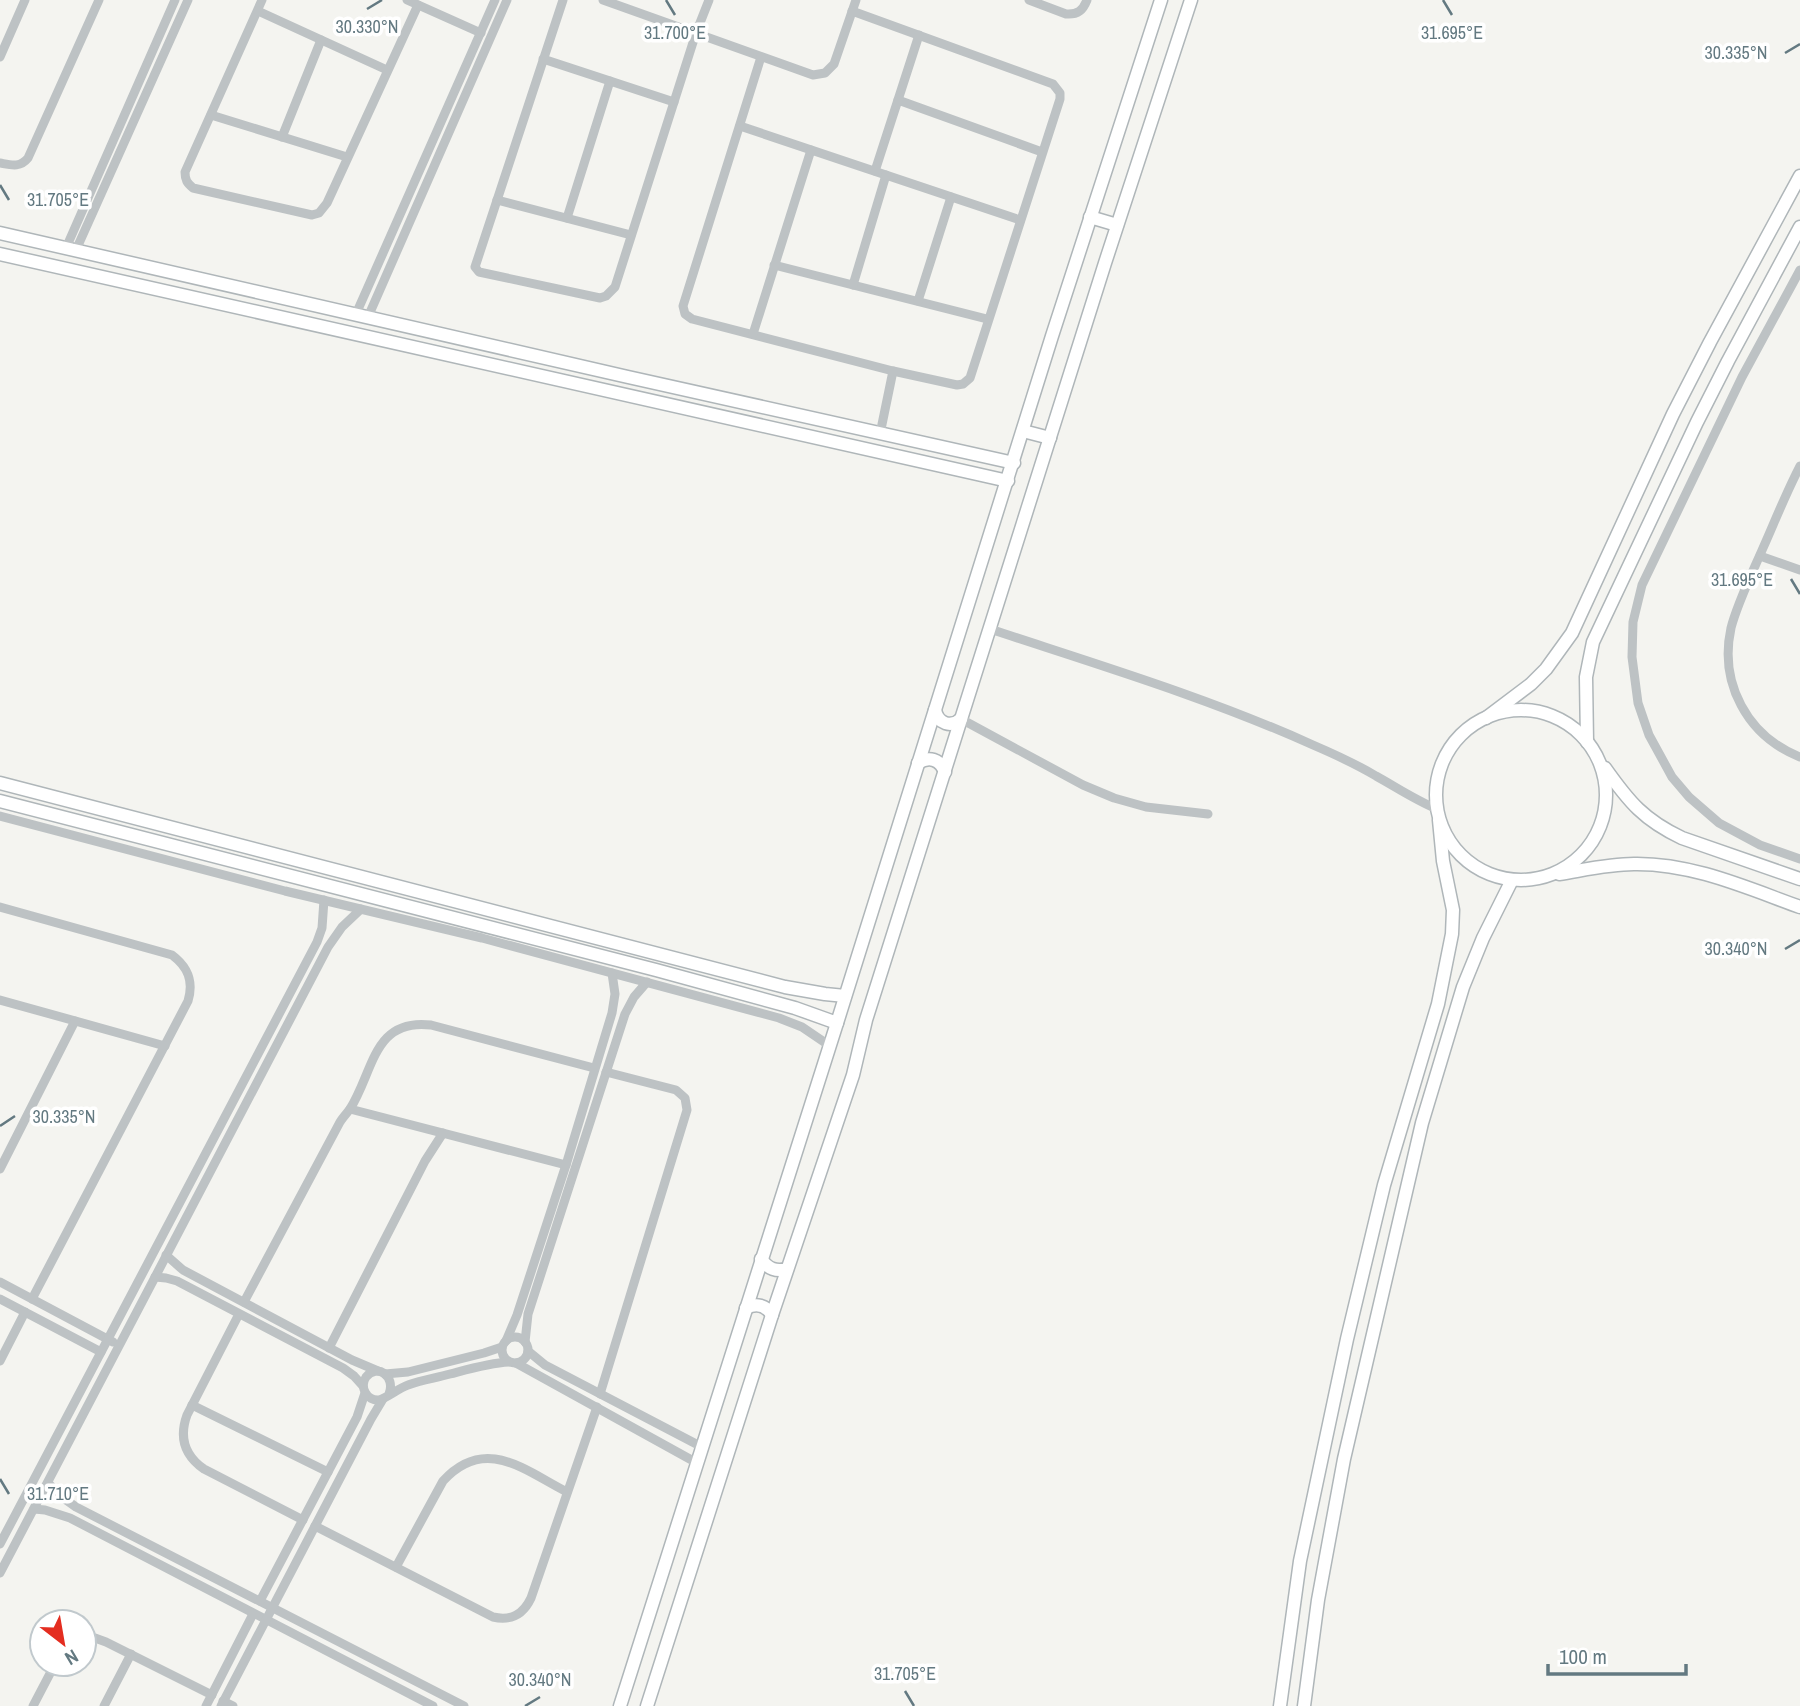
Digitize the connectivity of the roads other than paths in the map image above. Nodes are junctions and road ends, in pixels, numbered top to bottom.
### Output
1 (26, 0) edge
2 (99, 0) edge
3 (175, 0) edge
4 (188, 0) edge
5 (262, 0) edge
6 (407, 0) edge
7 (495, 0) edge
8 (507, 0) edge
9 (563, 0) edge
10 (603, 0) edge
11 (709, 0) edge
12 (856, 0) edge
13 (1029, 0) edge
14 (1087, 0) edge
15 (1161, 0) edge
16 (1191, 0) edge
17 (418, 5) junction
18 (258, 11) junction
19 (852, 11) junction
20 (481, 33) junction
21 (696, 33) junction
22 (919, 35) junction
23 (321, 40) junction
24 (0, 57) edge
25 (761, 57) junction
26 (543, 59) junction
27 (387, 71) junction
28 (610, 81) junction
29 (898, 100) junction
30 (674, 102) junction
31 (211, 115) junction
32 (740, 126) junction
33 (282, 137) junction
34 (811, 150) junction
35 (1042, 152) junction
36 (348, 157) junction
37 (0, 163) edge
38 (875, 172) junction
39 (887, 175) junction
40 (1800, 177) edge
41 (951, 197) junction
42 (497, 200) junction
43 (1090, 217) junction
44 (567, 218) junction
45 (1020, 220) junction
46 (1117, 225) junction
47 (1800, 227) edge
48 (0, 233) edge
49 (631, 235) junction
50 (71, 249) junction
51 (0, 254) edge
52 (774, 265) junction
53 (155, 268) junction
54 (1800, 270) edge
55 (853, 285) junction
56 (150, 289) junction
57 (918, 302) junction
58 (362, 316) junction
59 (988, 319) junction
60 (752, 334) junction
61 (529, 354) junction
62 (893, 371) junction
63 (524, 373) junction
64 (1023, 431) junction
65 (880, 434) junction
66 (1050, 438) junction
67 (1013, 463) junction
68 (1800, 466) edge
69 (1796, 480) edge
70 (1008, 481) junction
71 (1760, 556) junction
72 (1800, 570) edge
73 (1588, 597) junction
74 (1609, 607) junction
75 (990, 629) junction
76 (935, 710) junction
77 (1486, 718) junction
78 (961, 719) junction
79 (1587, 741) junction
80 (1800, 757) edge
81 (1599, 761) junction
82 (918, 763) junction
83 (945, 772) junction
84 (0, 783) edge
85 (0, 801) edge
86 (1208, 814) dead end
87 (1438, 815) junction
88 (0, 816) edge
89 (1800, 859) edge
90 (1545, 877) junction
91 (1800, 879) edge
92 (1512, 880) junction
93 (383, 881) junction
94 (378, 898) junction
95 (324, 900) junction
96 (0, 907) edge
97 (1800, 907) edge
98 (361, 909) junction
99 (612, 973) junction
100 (647, 982) junction
101 (845, 996) junction
102 (0, 1000) edge
103 (75, 1021) junction
104 (837, 1023) junction
105 (165, 1046) junction
106 (830, 1046) junction
107 (594, 1069) junction
108 (606, 1072) junction
109 (350, 1109) junction
110 (443, 1133) junction
111 (566, 1165) junction
112 (0, 1169) edge
113 (166, 1255) junction
114 (761, 1259) junction
115 (787, 1269) junction
116 (155, 1278) junction
117 (0, 1282) edge
118 (0, 1299) edge
119 (32, 1299) junction
120 (244, 1302) junction
121 (746, 1308) junction
122 (26, 1312) junction
123 (239, 1314) junction
124 (772, 1315) junction
125 (108, 1340) junction
126 (504, 1344) junction
127 (119, 1345) junction
128 (526, 1346) junction
129 (329, 1348) junction
130 (102, 1352) junction
131 (0, 1361) edge
132 (512, 1362) junction
133 (381, 1373) junction
134 (364, 1390) junction
135 (600, 1394) junction
136 (386, 1396) junction
137 (192, 1405) junction
138 (597, 1407) junction
139 (702, 1447) junction
140 (697, 1462) junction
141 (328, 1472) junction
142 (48, 1483) junction
143 (567, 1492) junction
144 (18, 1510) junction
145 (32, 1513) junction
146 (303, 1520) junction
147 (315, 1526) junction
148 (0, 1544) edge
149 (175, 1558) junction
150 (396, 1567) junction
151 (169, 1569) junction
152 (0, 1573) edge
153 (260, 1601) junction
154 (273, 1608) junction
155 (253, 1614) junction
156 (266, 1620) junction
157 (98, 1640) edge
158 (131, 1654) junction
159 (400, 1673) junction
160 (48, 1678) edge
161 (394, 1686) junction
162 (212, 1695) junction
163 (222, 1704) edge
164 (33, 1706) edge
165 (104, 1706) edge
166 (206, 1706) edge
167 (233, 1706) edge
168 (433, 1706) edge
169 (464, 1706) edge
170 (620, 1706) edge
171 (647, 1706) edge
172 (1280, 1706) edge
173 (1304, 1706) edge

1 - 24 street
2 - 37 street
3 - 50 street
4 - 50 street
5 - 18 street
6 - 17 street
7 - 20 street
8 - 58 street
9 - 26 street
10 - 21 street
11 - 21 street
12 - 19 street
13 - 14 street
15 - 43 street
16 - 46 street
17 - 20 street
17 - 27 street
18 - 23 street
18 - 31 street
19 - 22 street
19 - 25 street
20 - 58 street
21 - 25 street
21 - 30 street
22 - 29 street
22 - 35 street
23 - 27 street
23 - 33 street
25 - 32 street
26 - 28 street
26 - 42 street
27 - 36 street
28 - 30 street
28 - 44 street
29 - 35 street
29 - 38 street
30 - 49 street
31 - 33 street
31 - 36 street
32 - 34 street
32 - 60 street
33 - 36 street
34 - 38 street
34 - 52 street
35 - 45 street
38 - 39 street
39 - 41 street
39 - 55 street
40 - 73 street
41 - 45 street
41 - 57 street
42 - 44 street
42 - 49 street
43 - 46 street
43 - 64 street
44 - 49 street
45 - 59 street
46 - 66 street
47 - 74 street
48 - 50 street
50 - 53 street
51 - 56 street
52 - 55 street
52 - 60 street
53 - 56 street
53 - 58 street
54 - 89 street
55 - 57 street
56 - 63 street
57 - 59 street
58 - 61 street
59 - 62 street
60 - 62 street
61 - 63 street
61 - 65 street
62 - 65 street
63 - 70 street
64 - 66 street
64 - 67 street
65 - 67 street
66 - 75 street
67 - 70 street
68 - 69 street
69 - 71 street
70 - 76 street
71 - 72 street
71 - 80 street
73 - 74 street
73 - 77 street
74 - 79 street
75 - 78 street
75 - 87 street
76 - 78 street
76 - 82 street
77 - 79 street
77 - 87 street
78 - 83 street
78 - 86 street
79 - 81 street
81 - 90 street
81 - 91 street
82 - 83 street
82 - 101 street
83 - 115 street
84 - 93 street
85 - 94 street
87 - 92 street
87 - 172 street
88 - 95 street
90 - 92 street
90 - 97 street
92 - 173 street
93 - 94 street
93 - 101 street
94 - 104 street
95 - 98 street
95 - 125 street
96 - 105 street
98 - 99 street
98 - 113 street
99 - 100 street
99 - 107 street
100 - 106 street
100 - 108 street
101 - 104 street
102 - 103 street
103 - 105 street
103 - 112 street
104 - 106 street
105 - 119 street
106 - 114 street
107 - 109 street
107 - 111 street
108 - 128 street
108 - 135 street
109 - 110 street
109 - 120 street
110 - 111 street
110 - 129 street
111 - 126 street
113 - 116 street
113 - 120 street
114 - 115 street
114 - 121 street
115 - 124 street
116 - 123 street
116 - 127 street
117 - 119 street
118 - 122 street
119 - 125 street
120 - 129 street
121 - 124 street
121 - 139 street
122 - 130 street
122 - 131 street
123 - 134 street
123 - 137 street
124 - 171 street
125 - 127 street
125 - 130 street
126 - 128 street
126 - 132 street
126 - 133 street
127 - 142 street
128 - 132 street
128 - 135 street
129 - 133 street
130 - 144 street
132 - 136 street
132 - 138 street
133 - 134 street
133 - 136 street
134 - 136 street
134 - 141 street
135 - 139 street
136 - 147 street
137 - 141 street
137 - 146 street
138 - 140 street
138 - 143 street
139 - 140 street
140 - 170 street
141 - 146 street
142 - 145 street
142 - 149 street
143 - 150 street
143 - 150 street
144 - 145 street
144 - 148 street
145 - 151 street
145 - 152 street
146 - 153 street
147 - 150 street
147 - 154 street
149 - 151 street
149 - 153 street
151 - 155 street
153 - 154 street
154 - 156 street
154 - 159 street
155 - 156 street
155 - 162 street
156 - 161 street
156 - 163 street
157 - 158 street
158 - 162 street
158 - 165 street
159 - 161 street
159 - 169 street
160 - 164 street
161 - 168 street
162 - 166 street
163 - 167 street

